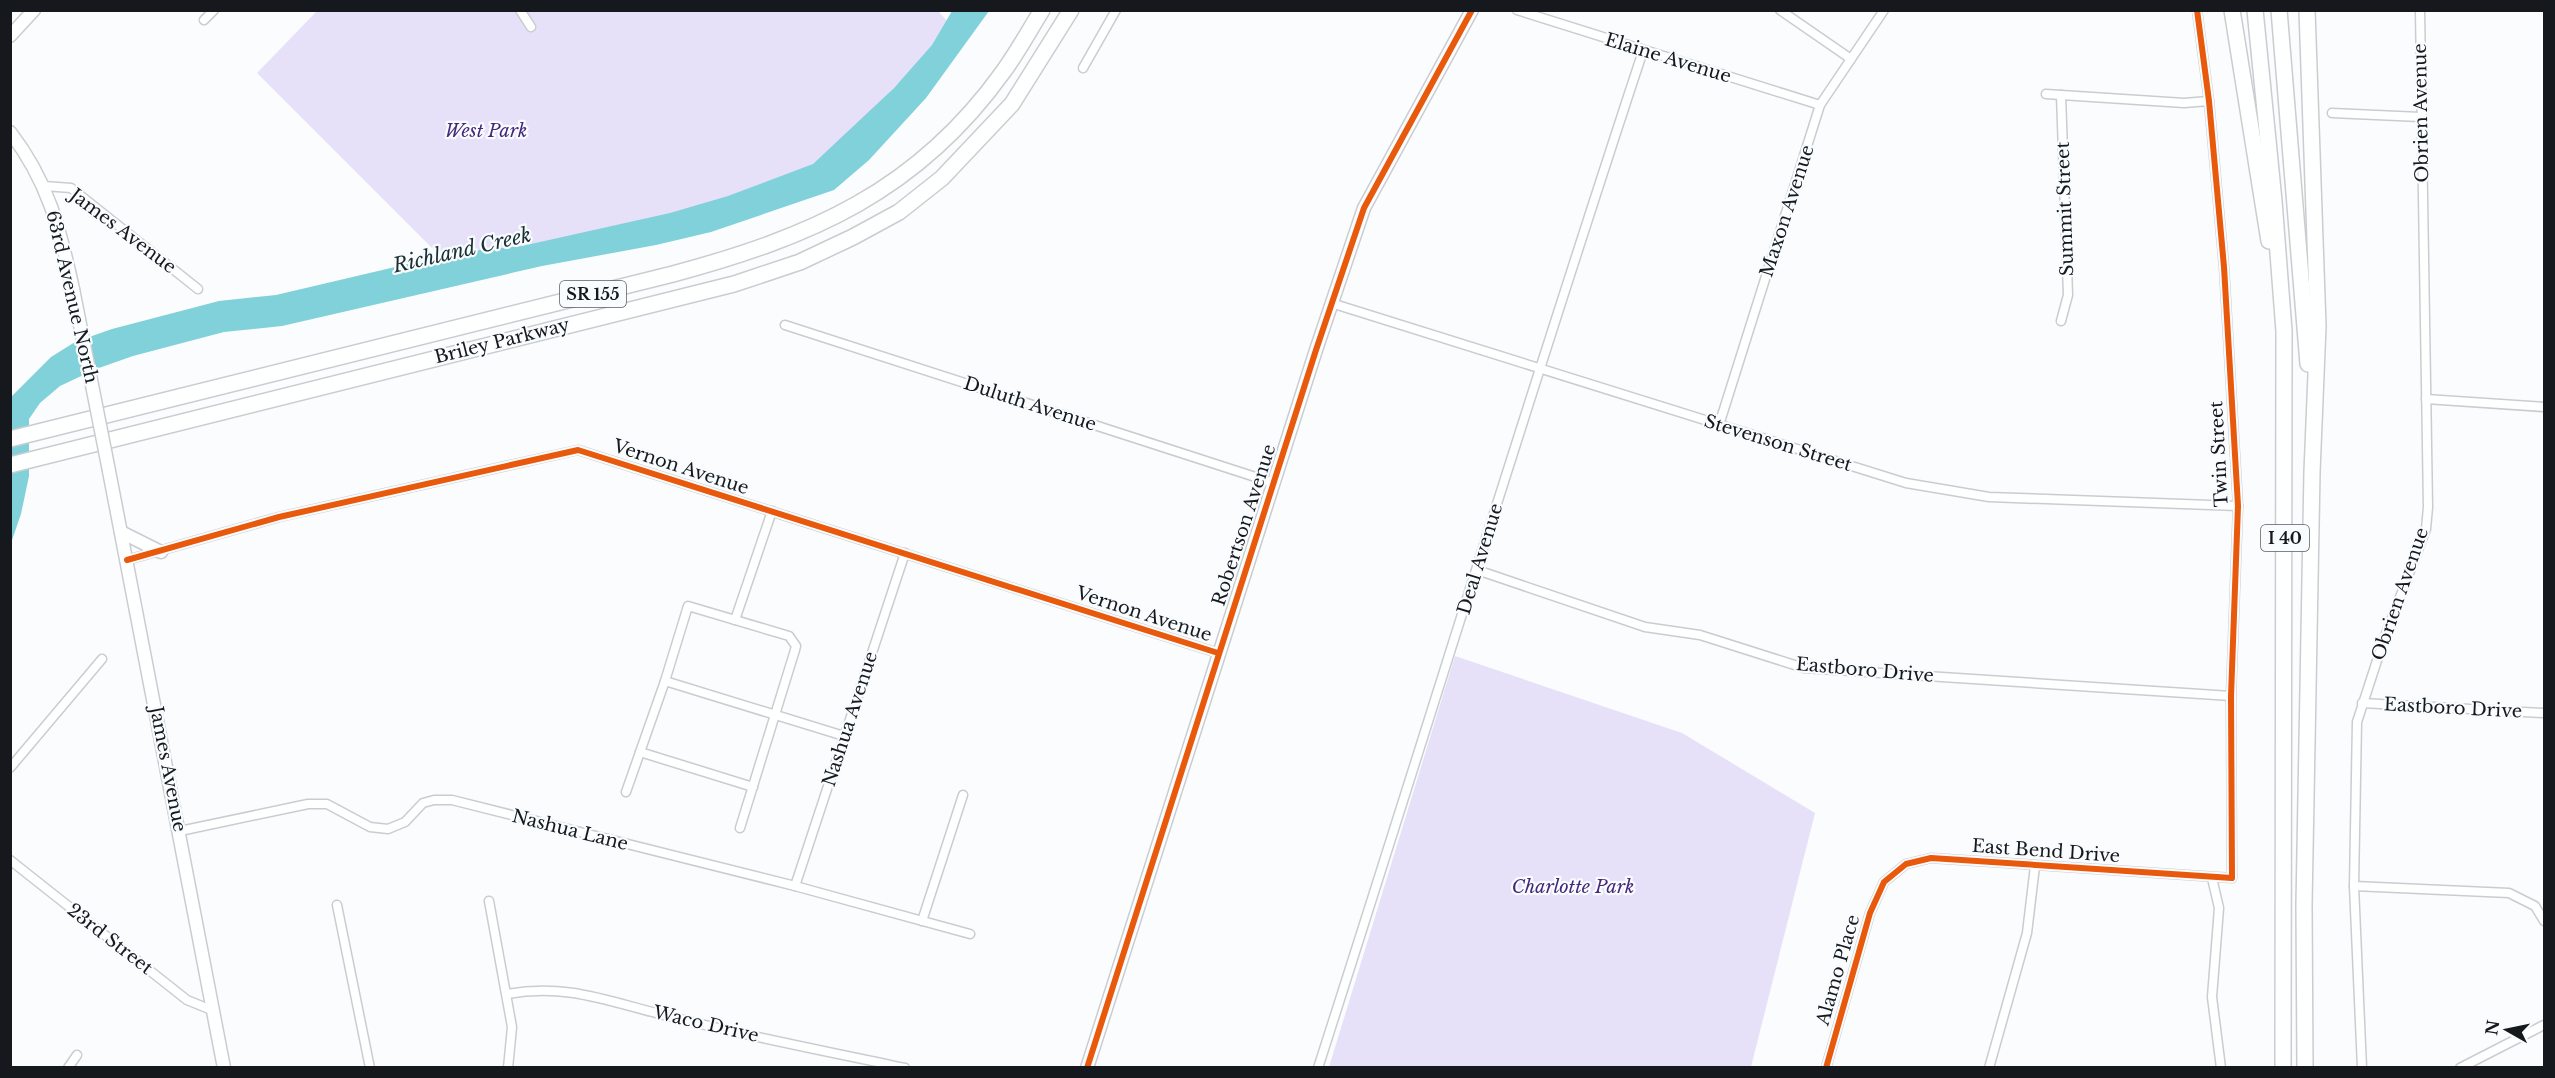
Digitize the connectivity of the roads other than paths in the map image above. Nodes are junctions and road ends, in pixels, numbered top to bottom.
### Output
1 (34, 10) edge
2 (214, 10) edge
3 (520, 10) edge
4 (1042, 10) edge
5 (1071, 10) edge
6 (1116, 10) edge
7 (1472, 10) edge
8 (1517, 10) edge
9 (1780, 10) edge
10 (1884, 10) edge
11 (2197, 10) edge
12 (2232, 10) edge
13 (2255, 10) edge
14 (2279, 10) edge
15 (2307, 10) edge
16 (2420, 10) edge
17 (204, 20) dead end
18 (531, 27) dead end
19 (10, 36) edge
20 (1643, 51) junction
21 (1851, 59) junction
22 (1083, 68) dead end
23 (2046, 94) dead end
24 (2061, 95) junction
25 (2209, 101) junction
26 (1820, 105) junction
27 (2332, 113) dead end
28 (2421, 117) junction
29 (10, 132) edge
30 (44, 186) junction
31 (198, 289) dead end
32 (1332, 303) junction
33 (2282, 308) junction
34 (2061, 321) dead end
35 (785, 325) dead end
36 (1538, 367) junction
37 (2426, 399) junction
38 (2544, 407) edge
39 (1719, 425) junction
40 (10, 439) edge
41 (10, 465) edge
42 (109, 471) joint
43 (2312, 472) junction
44 (1274, 483) junction
45 (2238, 506) junction
46 (772, 511) junction
47 (121, 532) junction
48 (161, 552) junction
49 (905, 553) junction
50 (127, 560) junction
51 (1478, 570) junction
52 (735, 620) junction
53 (1218, 653) junction
54 (102, 659) dead end
55 (665, 681) junction
56 (2231, 696) junction
57 (2362, 703) junction
58 (2544, 713) edge
59 (774, 715) junction
60 (844, 736) junction
61 (639, 752) junction
62 (10, 768) edge
63 (753, 787) junction
64 (626, 792) dead end
65 (963, 795) dead end
66 (740, 828) dead end
67 (180, 831) junction
68 (10, 860) edge
69 (2035, 866) junction
70 (2212, 878) junction
71 (1884, 882) joint
72 (795, 886) junction
73 (2354, 886) junction
74 (489, 901) dead end
75 (337, 904) dead end
76 (921, 921) junction
77 (2544, 921) edge
78 (970, 934) dead end
79 (507, 993) junction
80 (214, 1011) junction
81 (2544, 1024) edge
82 (77, 1055) dead end
83 (68, 1068) edge
84 (225, 1068) edge
85 (370, 1068) edge
86 (508, 1068) edge
87 (905, 1068) edge
88 (1087, 1068) edge
89 (1318, 1068) edge
90 (1826, 1068) edge
91 (1989, 1068) edge
92 (2221, 1068) edge
93 (2283, 1068) edge
94 (2305, 1068) edge
95 (2362, 1068) edge
96 (2460, 1068) edge

1 - 19 street
2 - 17 street
3 - 18 street
4 - 40 highway, Briley Parkway / SR 155
5 - 41 highway, Briley Parkway / SR 155
6 - 22 street
7 - 32 street, Robertson Avenue
8 - 20 street, Elaine Avenue
9 - 21 street
10 - 21 street, Maxon Avenue
11 - 25 street, Twin Street
12 - 33 highway
13 - 33 highway, I 40
14 - 43 highway, I 40
15 - 43 highway
16 - 28 street, Obrien Avenue
20 - 26 street, Elaine Avenue
20 - 36 street, Deal Avenue
21 - 26 street, Maxon Avenue
23 - 24 street
24 - 25 street
24 - 34 street, Summit Street
25 - 45 street, Twin Street
26 - 39 street, Maxon Avenue
27 - 28 street
28 - 37 street, Obrien Avenue
29 - 30 street, 63rd Avenue North
30 - 31 street, James Avenue
30 - 42 street, 63rd Avenue North, bridge
32 - 36 street, Stevenson Street
32 - 44 street, Robertson Avenue
33 - 93 highway, I 40
35 - 44 street, Duluth Avenue
36 - 39 street, Stevenson Street
36 - 51 street, Deal Avenue
37 - 38 street
37 - 57 street, Obrien Avenue
39 - 45 street, Stevenson Street
42 - 47 street, James Avenue
43 - 94 highway, I 40
44 - 53 street, Robertson Avenue
45 - 56 street, Twin Street
46 - 48 street, Vernon Avenue
46 - 49 street, Vernon Avenue
46 - 52 street
47 - 48 street
47 - 50 street, James Avenue
48 - 50 street, Vernon Avenue
49 - 53 street, Vernon Avenue
49 - 60 street, Nashua Avenue
50 - 67 street, James Avenue
51 - 56 street, Eastboro Drive
51 - 89 street, Deal Avenue
52 - 55 street
52 - 59 street
53 - 88 street, Robertson Avenue
54 - 62 street
55 - 59 street
55 - 61 street
56 - 70 street, Twin Street
57 - 58 street, Eastboro Drive
57 - 73 street, Obrien Avenue
59 - 60 street
59 - 63 street
60 - 72 street, Nashua Avenue
61 - 63 street
61 - 64 street
63 - 66 street
65 - 76 street
67 - 72 street, Nashua Lane
67 - 80 street, James Avenue
68 - 80 street, 23rd Street
69 - 70 street, East Bend Drive
69 - 71 street, East Bend Drive
69 - 91 street
70 - 92 street
71 - 90 street, Alamo Place
72 - 76 street, Nashua Lane
73 - 77 street
73 - 95 street, Obrien Avenue
74 - 79 street
75 - 85 street
76 - 78 street, Nashua Lane
79 - 86 street
79 - 87 street, Waco Drive
80 - 84 street, James Avenue
81 - 96 street
82 - 83 street

